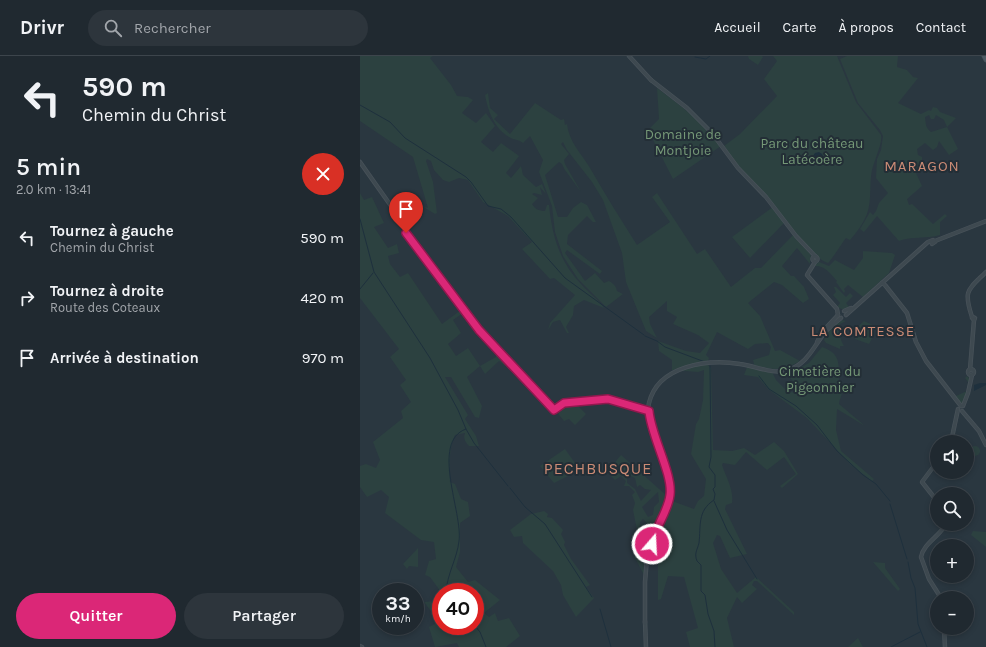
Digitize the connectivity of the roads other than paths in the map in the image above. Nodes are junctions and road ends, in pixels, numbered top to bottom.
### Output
1 (629, 56) edge
2 (984, 56) edge
3 (986, 60) edge
4 (360, 162) edge
5 (986, 221) edge
6 (986, 272) edge
7 (882, 284) junction
8 (841, 314) junction
9 (961, 408) junction
10 (648, 411) junction
11 (953, 435) edge
12 (986, 445) edge
13 (930, 471) edge
14 (930, 492) edge
15 (941, 531) edge
16 (937, 591) edge
17 (944, 635) edge
18 (646, 647) edge
19 (945, 647) edge

1 - 8 street
2 - 3 main road
4 - 10 street
5 - 7 street
6 - 9 street
7 - 8 street
7 - 9 street
8 - 10 street
9 - 11 street
9 - 12 street
10 - 18 street
13 - 14 street
15 - 16 street
17 - 19 street

